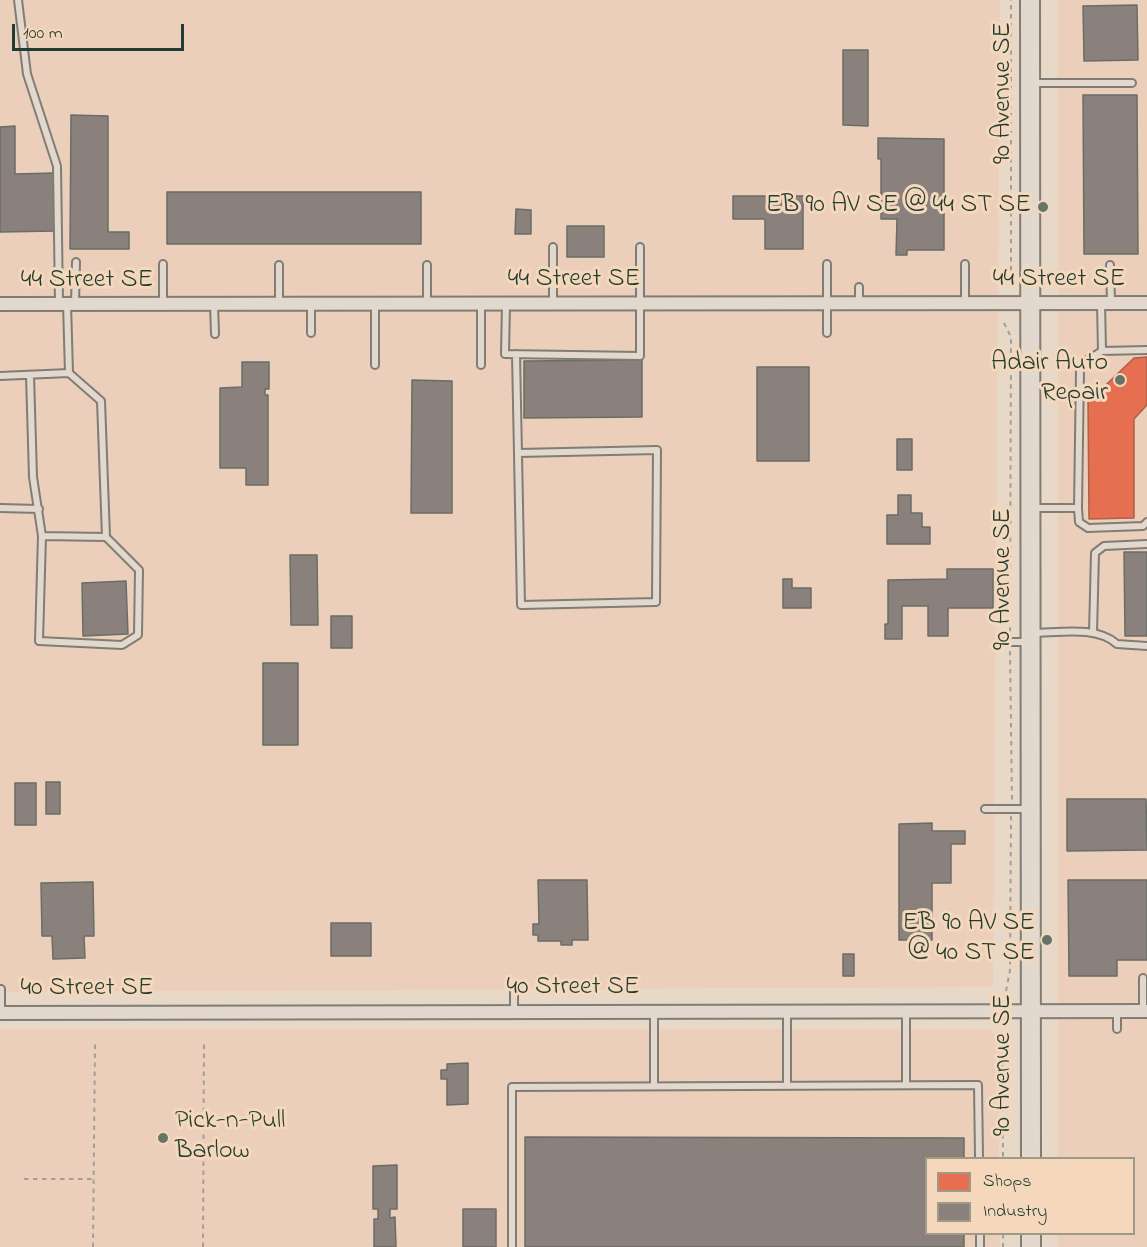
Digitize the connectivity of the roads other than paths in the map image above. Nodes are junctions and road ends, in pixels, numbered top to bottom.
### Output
1 (18, 0) edge
2 (1030, 0) edge
3 (1030, 83) junction
4 (1132, 83) dead end
5 (553, 247) dead end
6 (640, 247) dead end
7 (76, 262) dead end
8 (163, 264) dead end
9 (279, 264) dead end
10 (828, 264) dead end
11 (965, 264) dead end
12 (427, 265) dead end
13 (1110, 265) dead end
14 (860, 287) dead end
15 (1106, 302) junction
16 (427, 303) junction
17 (482, 303) junction
18 (506, 303) junction
19 (553, 303) junction
20 (640, 303) junction
21 (827, 303) junction
22 (859, 303) junction
23 (965, 303) junction
24 (1030, 303) junction
25 (1147, 303) edge
26 (0, 304) edge
27 (67, 304) junction
28 (163, 304) junction
29 (214, 304) junction
30 (279, 304) junction
31 (310, 304) junction
32 (375, 304) junction
33 (311, 333) dead end
34 (827, 333) dead end
35 (214, 334) dead end
36 (1147, 350) edge
37 (1102, 351) junction
38 (516, 354) junction
39 (375, 364) dead end
40 (482, 365) dead end
41 (69, 373) junction
42 (30, 375) junction
43 (0, 376) edge
44 (518, 453) junction
45 (0, 508) edge
46 (1031, 508) junction
47 (1078, 508) junction
48 (39, 509) junction
49 (1147, 522) edge
50 (42, 536) junction
51 (106, 537) junction
52 (1147, 544) edge
53 (1093, 633) junction
54 (1031, 637) junction
55 (1007, 642) road end
56 (1147, 646) edge
57 (985, 809) dead end
58 (1031, 809) junction
59 (1143, 978) dead end
60 (514, 988) dead end
61 (2, 989) dead end
62 (1031, 1011) junction
63 (1117, 1011) junction
64 (1145, 1011) edge
65 (514, 1012) junction
66 (654, 1012) junction
67 (787, 1012) junction
68 (906, 1012) junction
69 (1, 1013) edge
70 (1117, 1029) dead end
71 (906, 1085) junction
72 (654, 1086) junction
73 (787, 1086) junction
74 (979, 1157) edge
75 (1031, 1157) edge
76 (512, 1247) edge

1 - 27 lane
2 - 3 street, 90 Avenue SE
3 - 4 lane
3 - 24 street, 90 Avenue SE
5 - 19 lane
6 - 20 lane
7 - 27 lane
8 - 28 lane
9 - 30 lane
10 - 21 lane
11 - 23 lane
12 - 16 lane
13 - 15 lane
14 - 22 lane
15 - 24 street, 44 Street SE
15 - 25 street, 44 Street SE
15 - 37 lane
16 - 17 street, 44 Street SE
16 - 32 street, 44 Street SE
17 - 18 street, 44 Street SE
17 - 40 lane
18 - 19 street, 44 Street SE
18 - 38 lane
19 - 20 street, 44 Street SE
20 - 21 street, 44 Street SE
20 - 38 lane
21 - 22 street, 44 Street SE
21 - 34 lane
22 - 23 street, 44 Street SE
23 - 24 street, 44 Street SE
24 - 46 street, 90 Avenue SE
26 - 27 street, 44 Street SE
27 - 28 street, 44 Street SE
27 - 41 lane
28 - 29 street, 44 Street SE
29 - 30 street, 44 Street SE
29 - 35 lane
30 - 31 street, 44 Street SE
31 - 32 street, 44 Street SE
31 - 33 lane
32 - 39 lane
36 - 37 lane
37 - 47 lane
38 - 44 lane
41 - 42 lane
41 - 51 lane
42 - 43 lane
42 - 48 lane
44 - 44 lane
45 - 48 lane
46 - 47 lane
46 - 54 street, 90 Avenue SE
47 - 49 lane
48 - 50 lane
50 - 51 lane
50 - 51 lane
52 - 53 lane
53 - 54 lane
53 - 56 lane
54 - 55 lane
54 - 58 street, 90 Avenue SE
57 - 58 lane
58 - 62 street, 90 Avenue SE
59 - 64 lane
60 - 65 lane
61 - 69 lane
62 - 63 street, 40 Street SE
62 - 68 street, 40 Street SE
62 - 75 street, 90 Avenue SE
63 - 64 street, 40 Street SE
63 - 70 lane
65 - 66 street, 40 Street SE
65 - 69 street, 40 Street SE
66 - 67 street, 40 Street SE
66 - 72 lane
67 - 68 street, 40 Street SE
67 - 73 lane
68 - 71 lane
71 - 73 lane
71 - 74 lane
72 - 73 lane
72 - 76 lane

